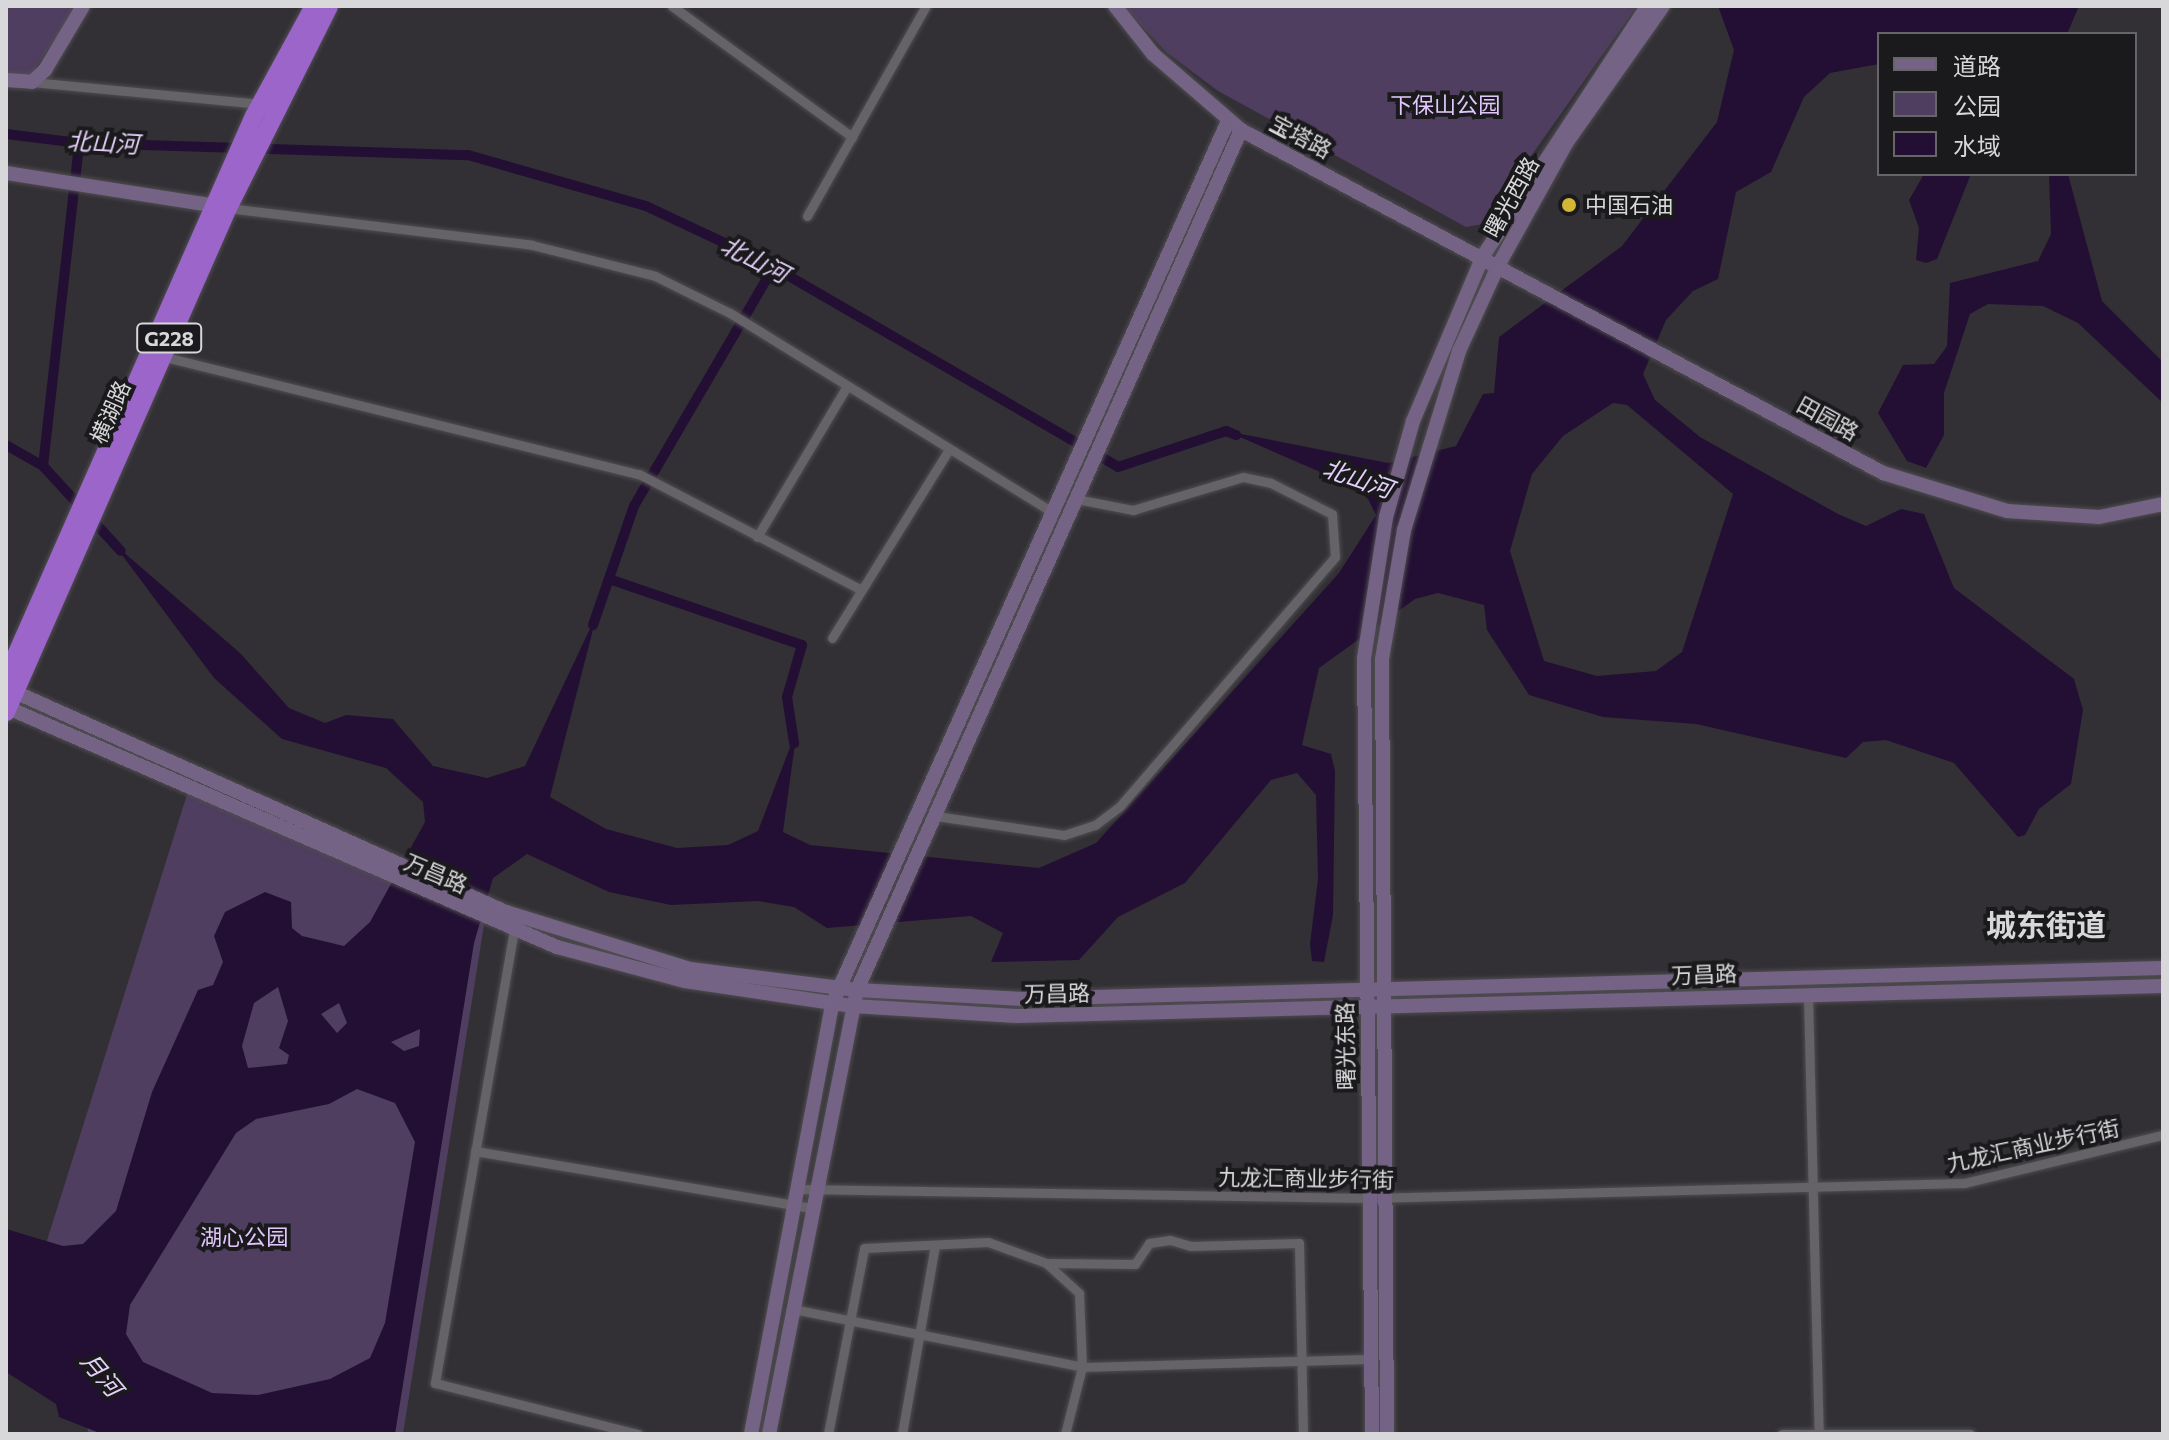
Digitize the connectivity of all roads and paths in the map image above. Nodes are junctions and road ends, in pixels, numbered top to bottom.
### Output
1 (83, 6) edge
2 (314, 6) edge
3 (329, 6) edge
4 (672, 6) edge
5 (926, 6) edge
6 (1115, 6) edge
7 (1647, 6) edge
8 (1663, 6) edge
9 (6, 80) edge
10 (32, 82) junction
11 (264, 108) junction
12 (1234, 126) junction
13 (852, 137) junction
14 (6, 173) edge
15 (220, 207) junction
16 (807, 216) dead end
17 (1483, 256) junction
18 (1499, 264) junction
19 (161, 356) junction
20 (847, 386) junction
21 (949, 449) junction
22 (98, 480) junction
23 (1079, 492) junction
24 (2163, 504) edge
25 (1050, 511) junction
26 (757, 537) junction
27 (862, 590) junction
28 (832, 638) dead end
29 (1364, 658) joint
30 (1382, 659) joint
31 (8, 698) edge
32 (936, 816) junction
33 (507, 922) junction
34 (2163, 968) edge
35 (2163, 986) edge
36 (839, 987) junction
37 (1374, 989) junction
38 (857, 990) junction
39 (1808, 992) junction
40 (833, 1002) junction
41 (853, 1006) junction
42 (1367, 1009) junction
43 (1383, 1010) junction
44 (2163, 1135) edge
45 (475, 1151) junction
46 (1813, 1186) junction
47 (798, 1189) junction
48 (816, 1191) junction
49 (1377, 1198) junction
50 (795, 1205) junction
51 (813, 1208) junction
52 (935, 1245) junction
53 (1046, 1263) junction
54 (793, 1309) junction
55 (850, 1321) junction
56 (920, 1335) junction
57 (1372, 1359) junction
58 (1302, 1361) junction
59 (1082, 1367) junction
60 (1819, 1430) junction
61 (638, 1434) edge
62 (751, 1434) edge
63 (769, 1434) edge
64 (828, 1434) edge
65 (902, 1434) edge
66 (1065, 1434) edge
67 (1303, 1434) edge
68 (1372, 1434) edge
69 (1387, 1434) edge
70 (1782, 1434) edge
71 (1970, 1434) edge

1 - 10 main road
2 - 11 highway, 横湖路 / G228
3 - 11 highway, 横湖路 / G228
4 - 13 street
5 - 13 street
6 - 12 main road, 宝塔路
7 - 17 main road, 曙光西路
8 - 18 main road, 曙光西路
9 - 10 main road
10 - 11 street
11 - 15 highway, 横湖路 / G228
12 - 17 main road, 宝塔路
12 - 23 main road
12 - 25 main road
13 - 16 street
14 - 15 main road
15 - 19 highway, 横湖路 / G228
15 - 20 street
15 - 22 highway, 横湖路 / G228
17 - 18 main road, 宝塔路
17 - 29 main road, 曙光西路
18 - 24 main road, 田园路
18 - 30 main road, 曙光西路
19 - 22 highway, 横湖路 / G228
19 - 26 street
20 - 21 street
20 - 26 street
21 - 25 street
21 - 27 street
22 - 31 highway, 横湖路 / G228
23 - 32 main road
23 - 32 street
25 - 36 main road
26 - 27 street
27 - 28 street
29 - 37 main road, 曙光东路
30 - 37 main road, 曙光东路
31 - 33 main road, 万昌路
32 - 38 main road
33 - 36 main road, 万昌路
33 - 40 main road, 万昌路
33 - 45 street
34 - 37 main road, 万昌路
35 - 39 main road, 万昌路
36 - 38 main road, 万昌路
36 - 40 main road
37 - 38 main road, 万昌路
37 - 42 main road, 曙光东路
37 - 43 main road, 曙光东路
38 - 41 main road
39 - 43 main road, 万昌路
39 - 46 street
40 - 41 main road, 万昌路
40 - 47 main road
41 - 42 main road, 万昌路
41 - 48 main road
42 - 43 main road, 万昌路
42 - 49 main road, 曙光东路
43 - 49 main road, 曙光东路
44 - 46 street, 九龙汇商业步行街
45 - 50 street
45 - 61 street
46 - 49 street, 九龙汇商业步行街
46 - 60 street
47 - 48 street, 九龙汇商业步行街
47 - 50 main road
48 - 49 street, 九龙汇商业步行街
48 - 51 main road
49 - 57 main road, 曙光东路
49 - 69 main road, 曙光东路
50 - 51 street
50 - 62 main road
51 - 54 main road
52 - 53 street
52 - 55 street
52 - 56 street
53 - 58 street
53 - 59 street
54 - 55 street
54 - 63 main road
55 - 56 street
55 - 64 street
56 - 59 street
56 - 65 street
57 - 58 street
57 - 68 main road, 曙光东路
58 - 59 street
58 - 67 street
59 - 66 street
60 - 70 street
60 - 71 street

